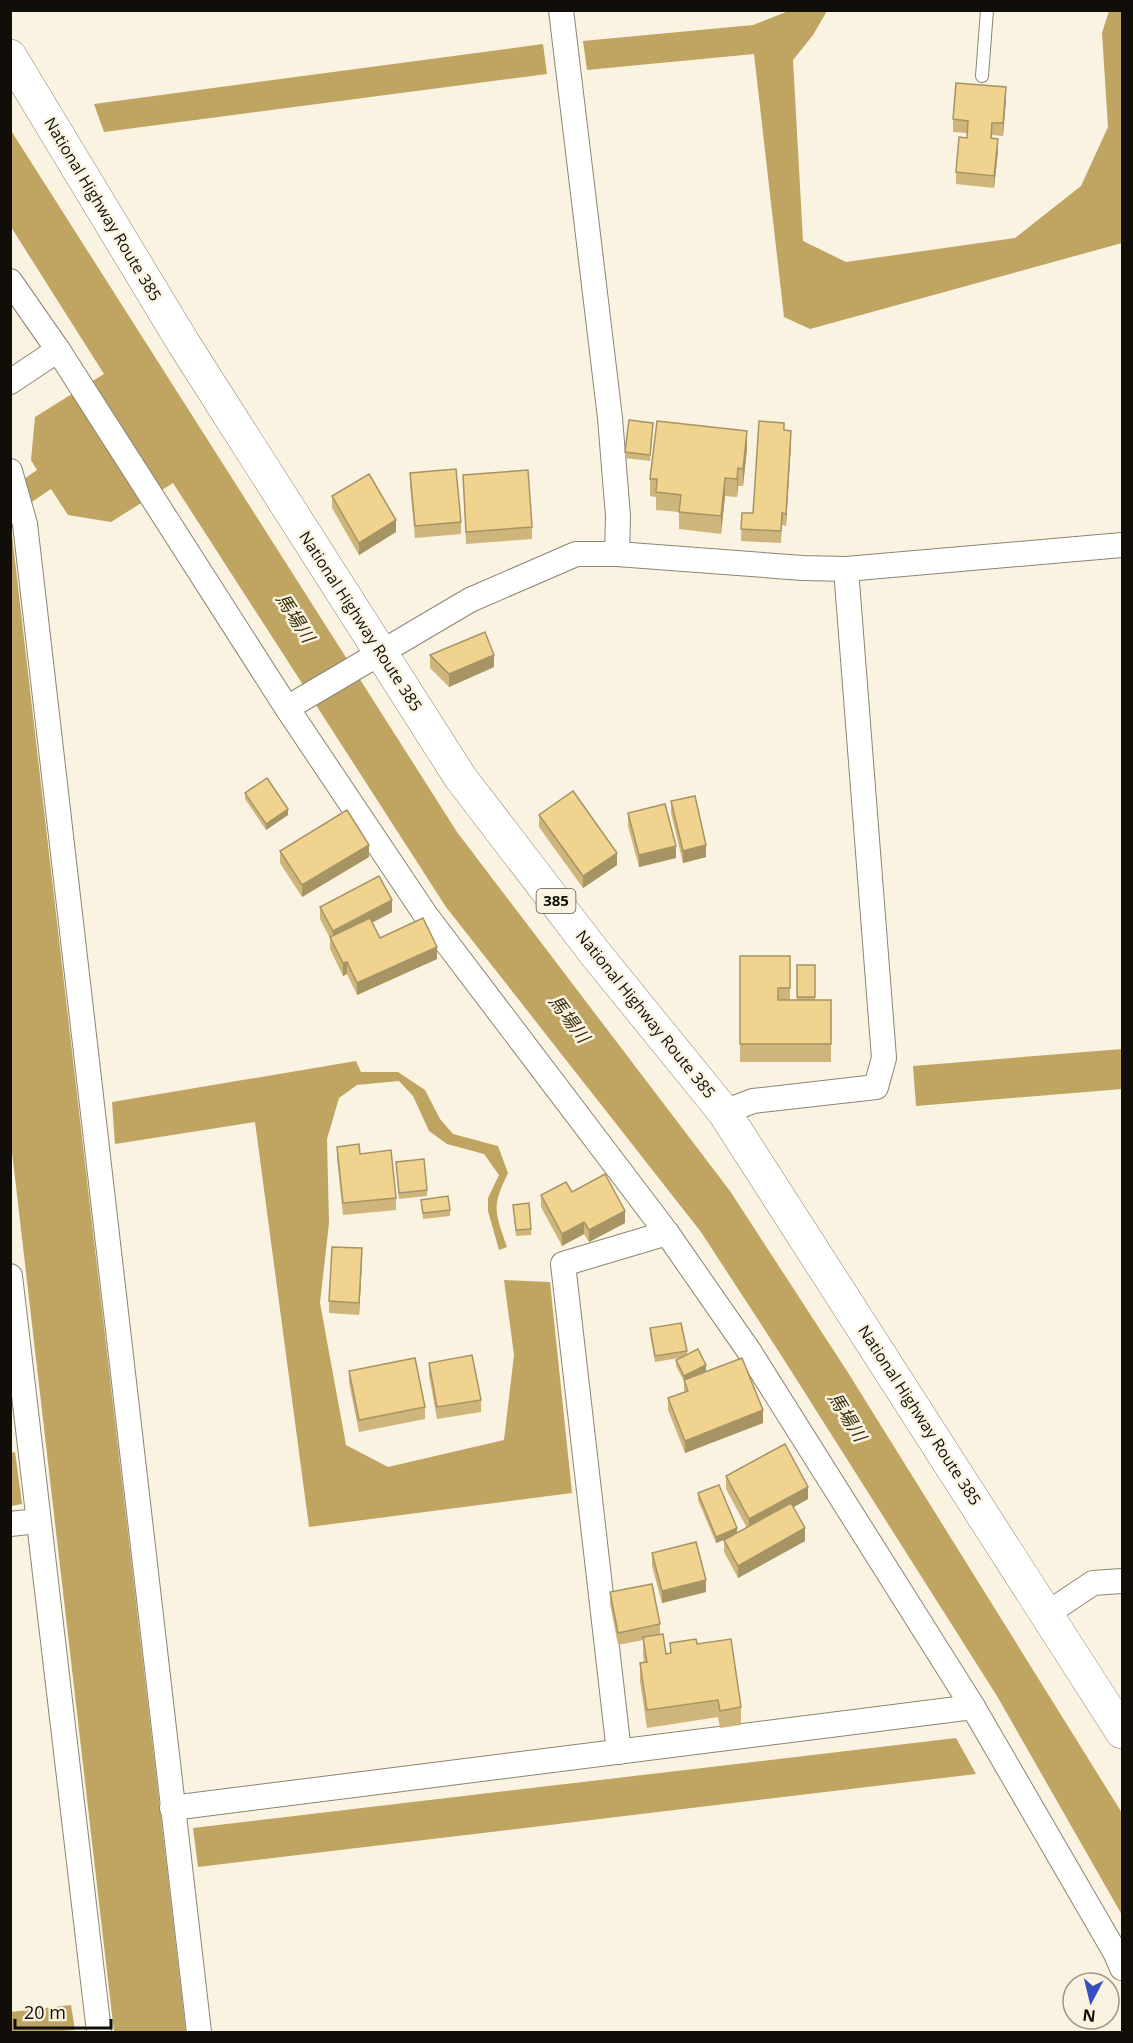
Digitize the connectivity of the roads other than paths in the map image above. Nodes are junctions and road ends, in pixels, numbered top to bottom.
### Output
1 (561, 10) edge
2 (987, 10) edge
3 (10, 56) edge
4 (982, 76) dead end
5 (10, 281) edge
6 (58, 350) junction
7 (10, 382) edge
8 (12, 475) edge
9 (1122, 545) edge
10 (617, 554) junction
11 (846, 568) junction
12 (371, 658) junction
13 (292, 704) junction
14 (724, 1112) junction
15 (667, 1233) junction
16 (10, 1276) edge
17 (38, 1521) junction
18 (10, 1524) edge
19 (1122, 1581) edge
20 (1048, 1613) junction
21 (973, 1707) junction
22 (1122, 1732) edge
23 (619, 1752) junction
24 (172, 1808) junction
25 (1122, 1968) edge
26 (99, 2032) edge
27 (199, 2032) edge

1 - 10 street
2 - 4 lane
3 - 12 highway, National Highway Route 385 / 385
5 - 6 street
6 - 7 street
6 - 13 street
8 - 24 street
9 - 11 street
10 - 11 street
10 - 12 street
11 - 14 street
12 - 13 street
12 - 14 highway, National Highway Route 385 / 385
13 - 15 street
14 - 20 highway, National Highway Route 385 / 385
15 - 21 street
15 - 23 street
16 - 17 street
17 - 18 street
17 - 26 street
19 - 20 street
20 - 22 highway, National Highway Route 385 / 385
21 - 23 street
21 - 25 street
23 - 24 street
24 - 27 street

